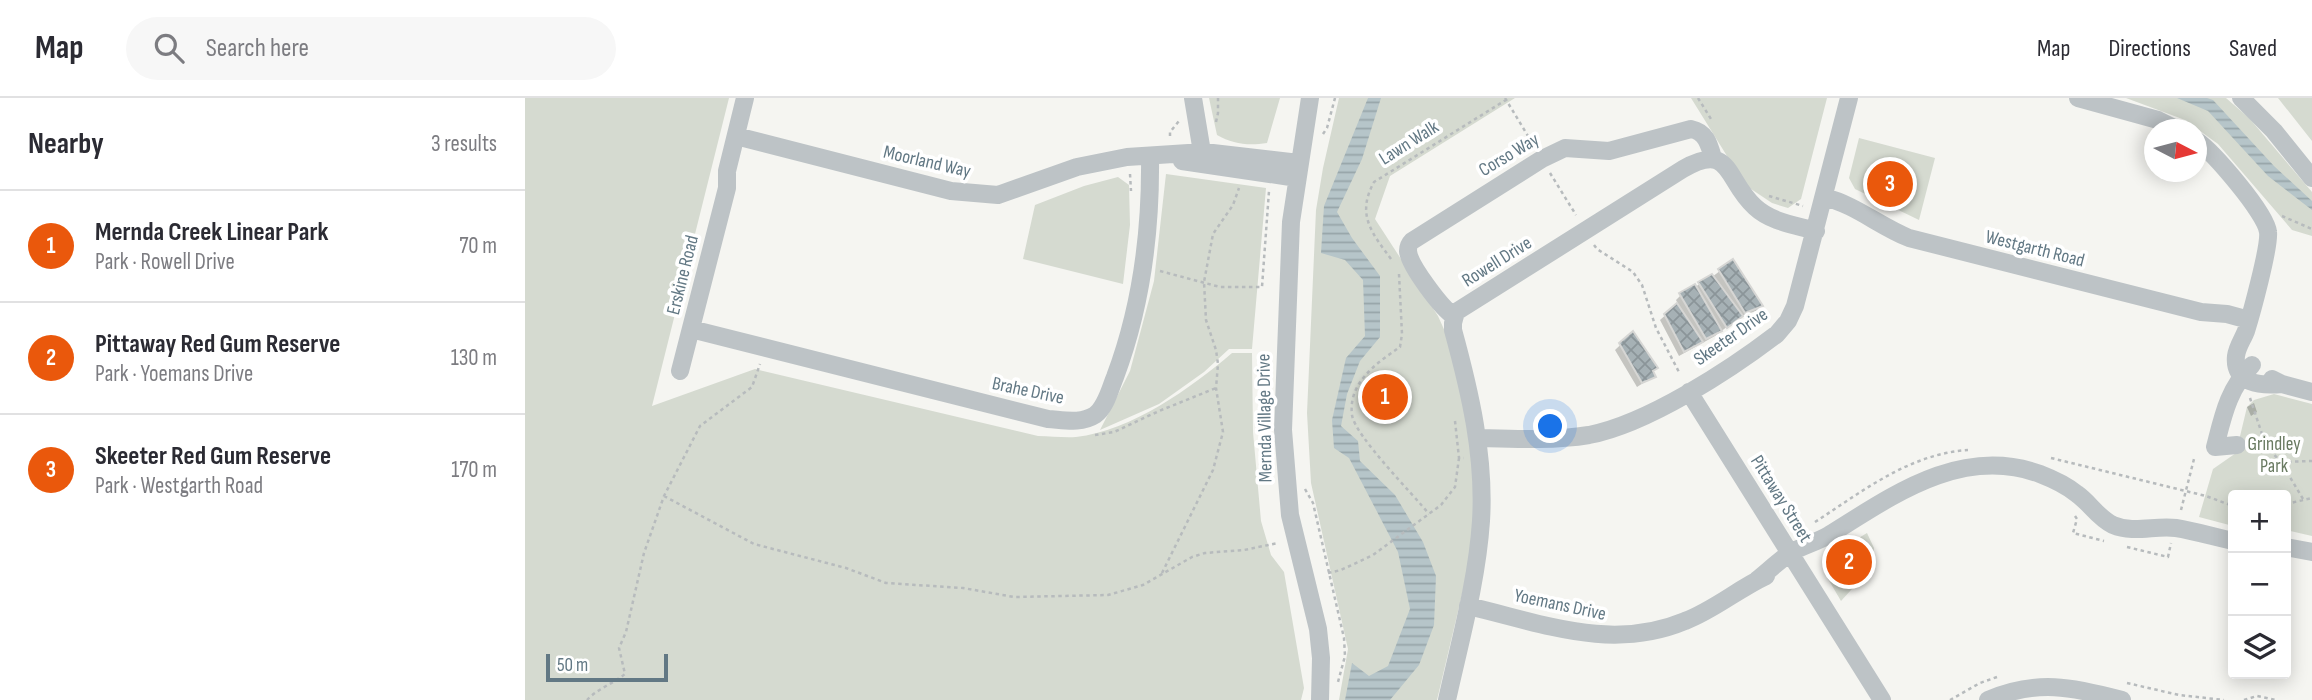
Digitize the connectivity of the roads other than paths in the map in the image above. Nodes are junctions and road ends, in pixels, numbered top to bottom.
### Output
1 (745, 98) edge
2 (754, 98) edge
3 (1193, 98) edge
4 (1310, 98) edge
5 (1316, 98) edge
6 (1849, 98) edge
7 (2078, 98) edge
8 (2241, 98) edge
9 (2154, 119) edge
10 (1312, 136) junction
11 (740, 137) junction
12 (2207, 151) edge
13 (1204, 158) junction
14 (1713, 158) junction
15 (1150, 164) junction
16 (1298, 171) junction
17 (2312, 178) edge
18 (1823, 202) junction
19 (1816, 231) junction
20 (1454, 316) junction
21 (2247, 325) junction
22 (691, 329) junction
23 (680, 371) dead end
24 (2248, 374) junction
25 (1689, 392) junction
26 (2312, 392) edge
27 (1477, 438) junction
28 (2237, 445) dead end
29 (2228, 540) edge
30 (2291, 548) edge
31 (2312, 552) edge
32 (1793, 558) junction
33 (1468, 606) junction
34 (1320, 700) edge
35 (1447, 700) edge
36 (1882, 700) edge
37 (1988, 700) edge
38 (2122, 700) edge

1 - 11 street, Erskine Road
2 - 11 street, Erskine Road
3 - 13 street
4 - 10 street, Mernda Village Drive
5 - 10 street, Mernda Village Drive
6 - 18 street, Skeeter Drive
7 - 9 street
8 - 17 street
10 - 16 street, Mernda Village Drive
11 - 15 street, Moorland Way
11 - 22 street, Erskine Road
12 - 21 street
13 - 15 street, Moorland Way
13 - 16 street, Moorland Way
14 - 19 street
14 - 20 street, Rowell Drive
14 - 20 street, Corso Way
15 - 22 street, Brahe Drive
16 - 34 street, Mernda Village Drive
18 - 19 street, Skeeter Drive
18 - 21 street, Westgarth Road
19 - 25 street, Skeeter Drive
20 - 27 street, Rowell Drive
21 - 24 street
22 - 23 street, Erskine Road
24 - 26 street
24 - 28 street
25 - 27 street, Skeeter Drive
25 - 32 street, Pittaway Street
27 - 33 street, Rowell Drive
29 - 32 street, Yoemans Drive
30 - 31 street
32 - 33 street, Yoemans Drive
32 - 36 street, Pittaway Street
33 - 35 street, Rowell Drive
37 - 38 street

